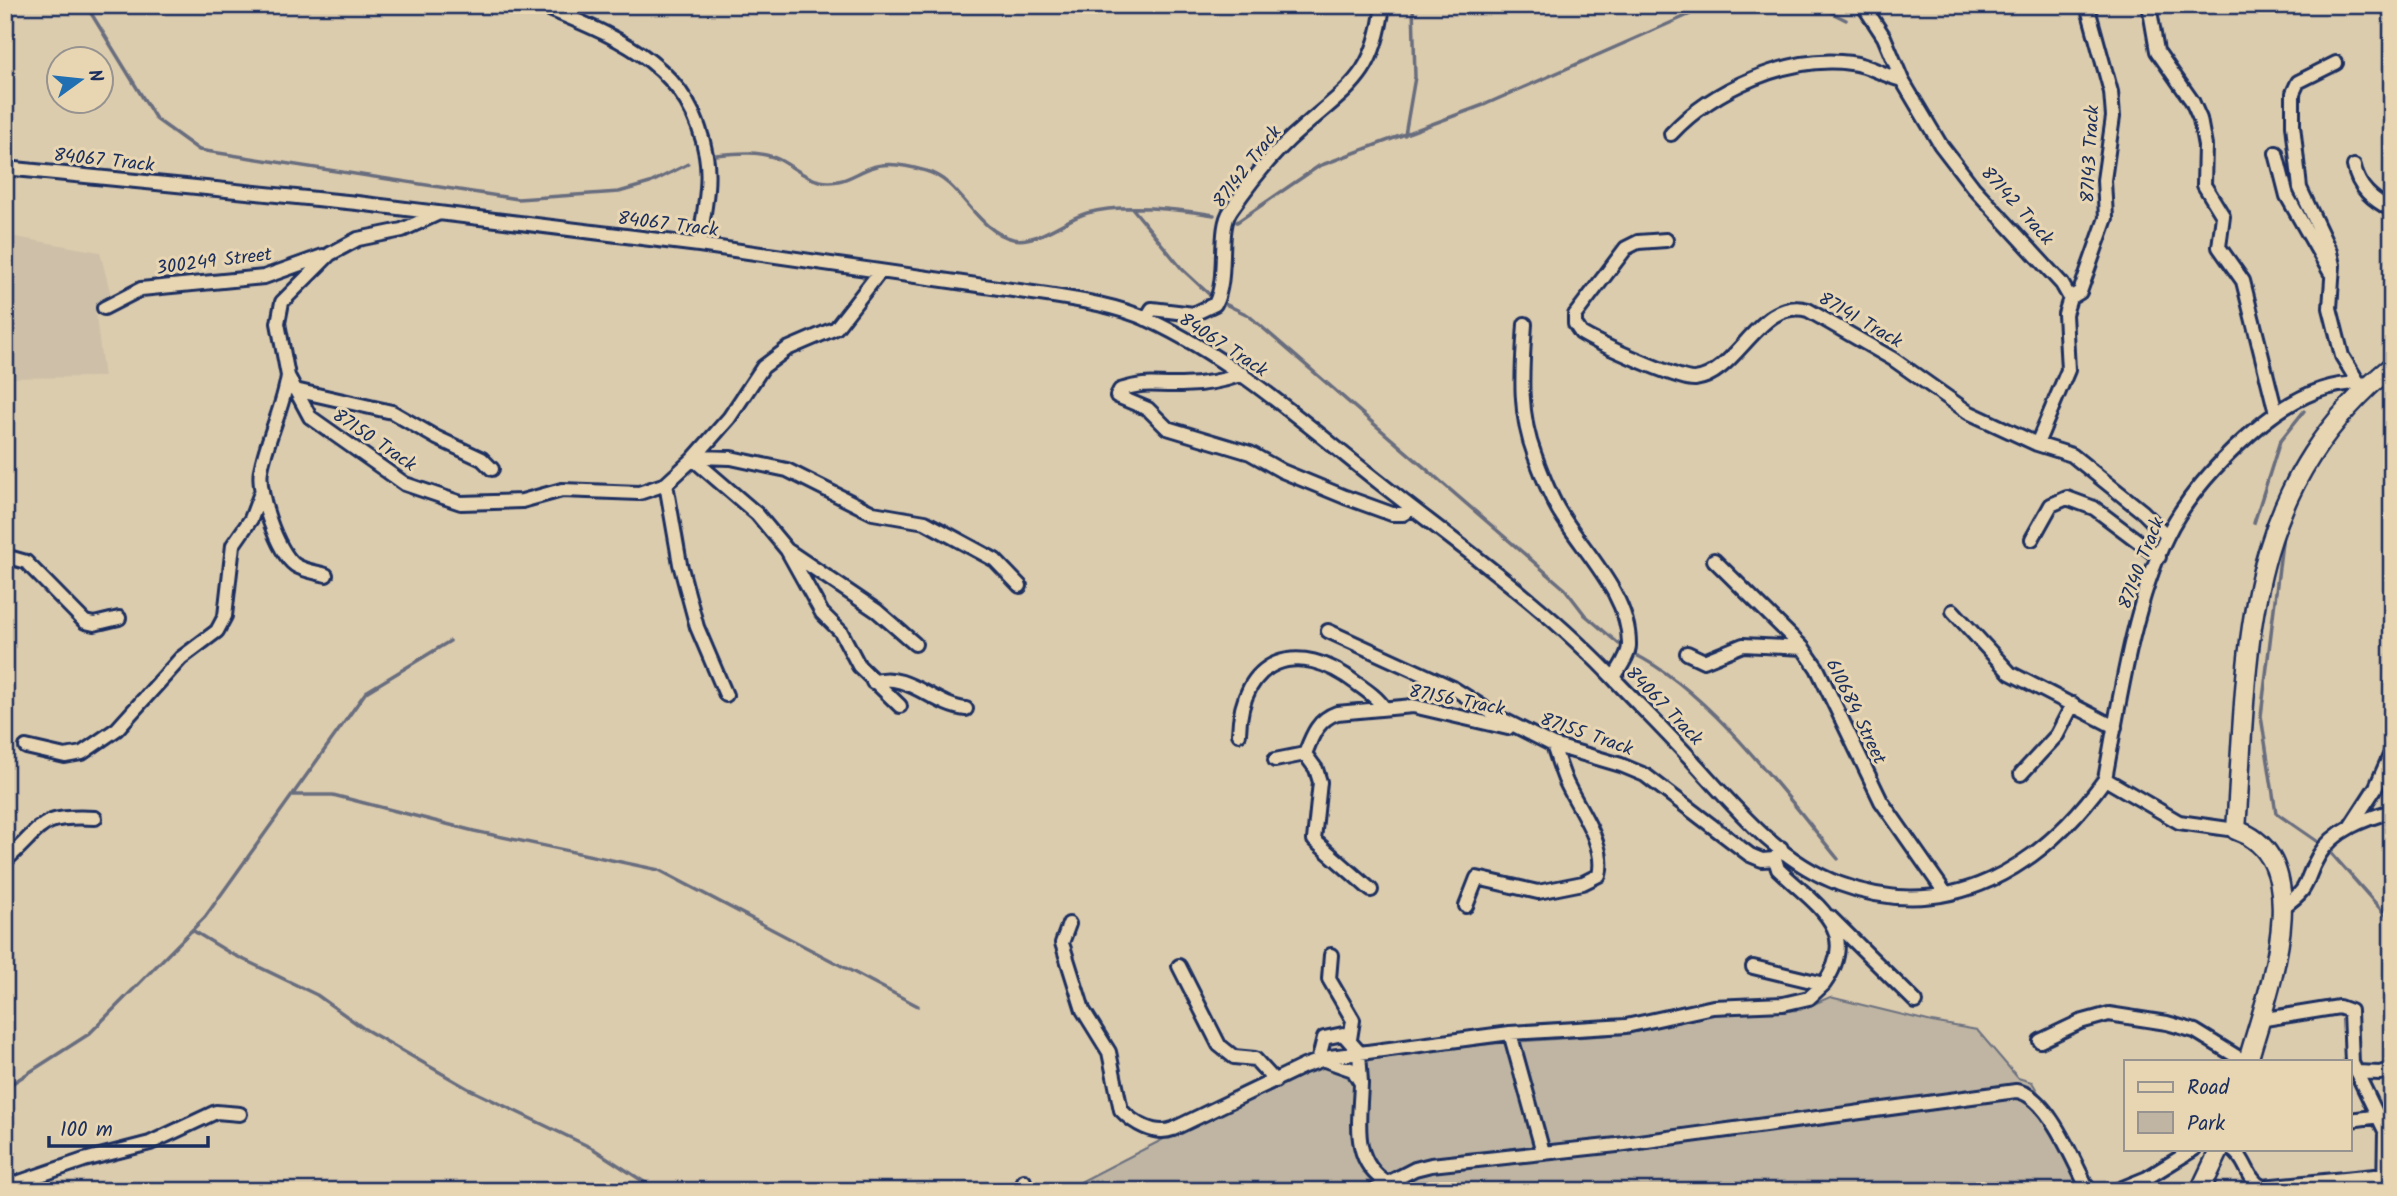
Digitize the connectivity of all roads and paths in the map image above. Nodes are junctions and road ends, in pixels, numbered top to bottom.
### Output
1 (540, 5) edge
2 (1383, 5) edge
3 (1863, 5) edge
4 (2087, 5) edge
5 (2149, 5) edge
6 (2336, 63) dead end
7 (1902, 80) junction
8 (1671, 134) dead end
9 (2276, 153) dead end
10 (2354, 166) dead end
11 (5, 168) edge
12 (2392, 210) edge
13 (437, 214) junction
14 (1666, 240) dead end
15 (699, 246) junction
16 (330, 254) junction
17 (879, 273) junction
18 (2332, 275) junction
19 (2070, 298) junction
20 (104, 308) dead end
21 (1146, 319) junction
22 (1525, 324) dead end
23 (2392, 366) edge
24 (1242, 374) junction
25 (288, 376) junction
26 (2364, 383) junction
27 (295, 390) junction
28 (2276, 413) junction
29 (2037, 443) junction
30 (694, 458) junction
31 (492, 469) dead end
32 (666, 484) junction
33 (262, 490) junction
34 (1412, 508) junction
35 (2167, 536) junction
36 (2032, 539) dead end
37 (787, 550) junction
38 (5, 556) edge
39 (2159, 557) junction
40 (1714, 560) dead end
41 (326, 575) dead end
42 (1020, 586) dead end
43 (1953, 611) dead end
44 (119, 618) dead end
45 (1328, 631) dead end
46 (915, 644) dead end
47 (1803, 648) junction
48 (1687, 653) dead end
49 (1614, 678) junction
50 (873, 682) junction
51 (726, 695) dead end
52 (2073, 704) junction
53 (900, 706) dead end
54 (1384, 708) junction
55 (966, 709) dead end
56 (2115, 727) junction
57 (1528, 733) junction
58 (1239, 734) dead end
59 (1553, 745) junction
60 (26, 747) dead end
61 (2392, 751) edge
62 (1304, 754) junction
63 (1275, 760) dead end
64 (2021, 774) dead end
65 (2105, 779) junction
66 (2392, 811) edge
67 (95, 818) dead end
68 (2349, 827) junction
69 (2236, 830) junction
70 (1778, 853) junction
71 (5, 861) edge
72 (1371, 890) dead end
73 (1946, 894) junction
74 (1466, 906) dead end
75 (2283, 907) junction
76 (1830, 916) junction
77 (1069, 924) dead end
78 (1331, 955) dead end
79 (1179, 966) dead end
80 (1753, 967) dead end
81 (1824, 984) junction
82 (1916, 1002) dead end
83 (2259, 1020) junction
84 (1510, 1033) junction
85 (1350, 1039) junction
86 (2040, 1041) dead end
87 (1359, 1052) junction
88 (1321, 1060) junction
89 (2244, 1060) edge
90 (2246, 1060) edge
91 (2353, 1066) edge
92 (2392, 1069) edge
93 (1275, 1081) junction
94 (1361, 1083) junction
95 (240, 1114) dead end
96 (2380, 1116) junction
97 (2352, 1120) edge
98 (2192, 1150) edge
99 (2220, 1150) edge
100 (2232, 1150) edge
101 (1543, 1152) junction
102 (2385, 1175) junction
103 (1393, 1180) junction
104 (5, 1187) edge
105 (1372, 1191) edge
106 (1404, 1191) edge
107 (2089, 1191) edge
108 (2115, 1191) edge
109 (2200, 1191) edge
110 (2384, 1191) edge

1 - 15 street
2 - 21 street, 87142 Track
3 - 7 street, 87142 Track
4 - 19 street, 87143 Track
5 - 28 street
6 - 18 street
7 - 8 street
7 - 19 street, 87142 Track
9 - 18 street
10 - 12 street
11 - 13 street, 84067 Track
13 - 15 street, 84067 Track
13 - 16 street, 87150 Track
14 - 29 street, 87141 Track
15 - 17 street, 84067 Track
16 - 20 street, 300249 Street
16 - 25 street, 87150 Track
17 - 21 street, 84067 Track
17 - 30 street, 87150 Track
18 - 26 street
19 - 29 street
21 - 24 street, 84067 Track
22 - 49 street
23 - 26 main road
24 - 34 street, 84067 Track
24 - 34 street
25 - 27 street, 87150 Track
25 - 33 street
26 - 28 street, 87140 Track
26 - 69 main road
27 - 31 street
27 - 32 street, 87150 Track
28 - 35 street, 87140 Track
29 - 35 street, 87141 Track
30 - 32 street, 87150 Track
30 - 37 street
30 - 42 street
32 - 51 street
33 - 41 street
33 - 60 street
34 - 49 street, 84067 Track
35 - 39 street, 87140 Track
36 - 39 street
37 - 46 street
37 - 50 street
38 - 44 street
39 - 56 street, 87140 Track
40 - 47 street, 610684 Street
43 - 52 street
45 - 57 street, 87155 Track
47 - 48 street
47 - 73 street, 610684 Street
49 - 70 street, 84067 Track
50 - 53 street
50 - 55 street
52 - 56 street
52 - 64 street
54 - 57 street, 87156 Track
54 - 58 street
54 - 62 street, 87156 Track
56 - 65 street, 87140 Track
57 - 59 street, 87155 Track
59 - 70 street, 87155 Track
59 - 74 street
61 - 68 street
62 - 63 street
62 - 72 street
65 - 69 street
65 - 73 street, 84067 Track
66 - 68 street
67 - 71 street
68 - 75 street
69 - 75 main road
70 - 73 street, 84067 Track
70 - 76 street
75 - 83 main road
76 - 81 street
76 - 82 street
77 - 93 street
78 - 85 street
79 - 93 street
80 - 81 street
81 - 84 street
83 - 90 main road
83 - 91 street
84 - 87 street
84 - 101 street
85 - 87 street
85 - 88 street
86 - 89 street
87 - 88 street
87 - 94 street
88 - 93 street
88 - 94 street
91 - 92 street
91 - 96 street
94 - 103 street
95 - 104 street
96 - 97 street
96 - 102 street
98 - 108 street
99 - 109 main road
100 - 102 street
101 - 103 street
101 - 107 street
102 - 110 street
103 - 105 street
103 - 106 street

